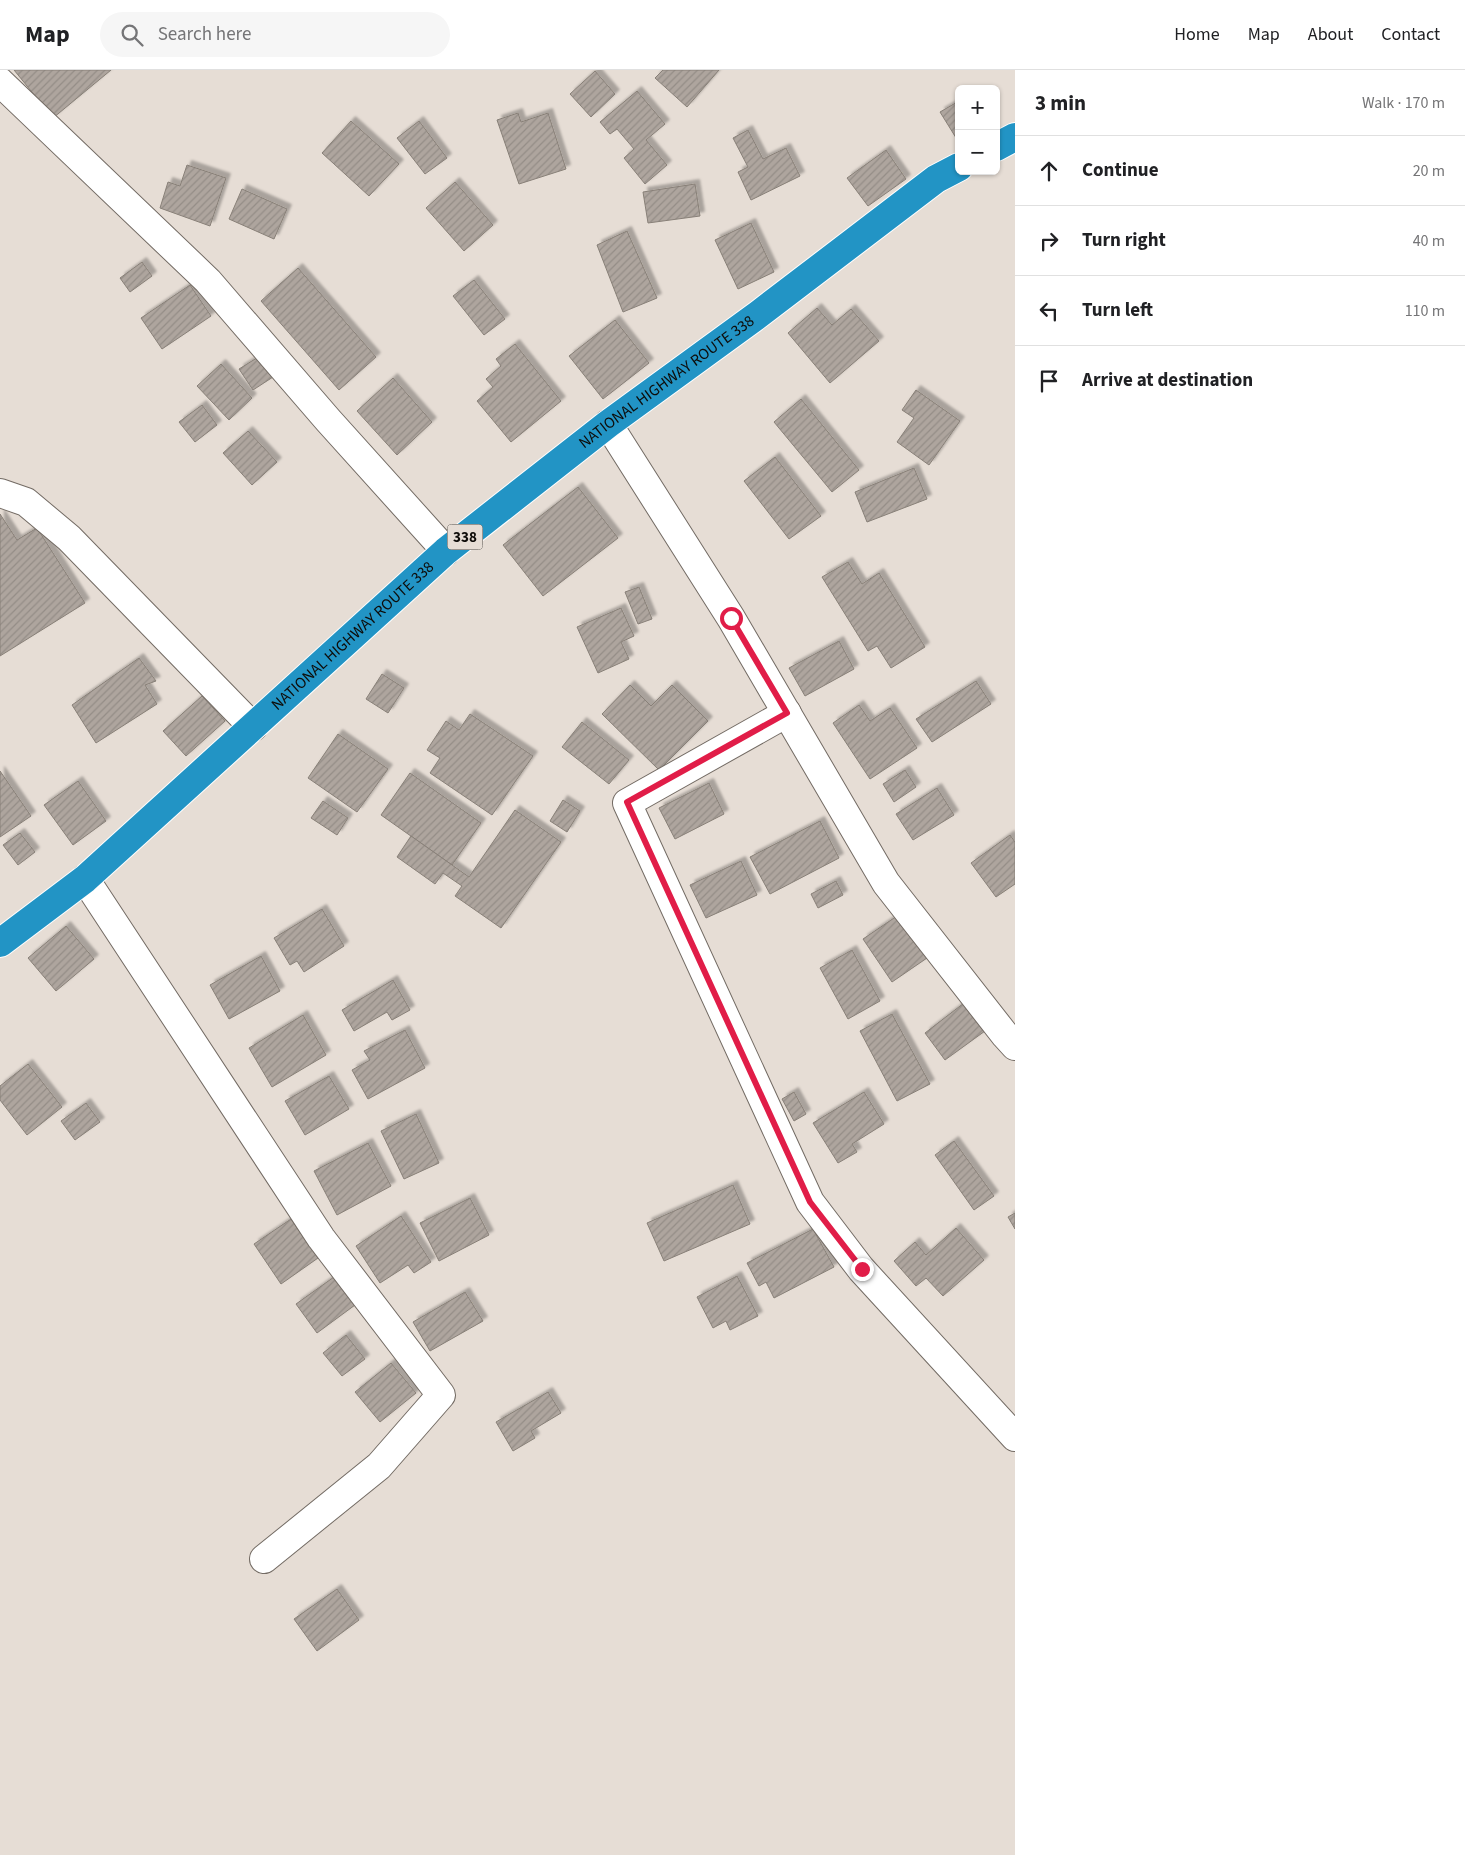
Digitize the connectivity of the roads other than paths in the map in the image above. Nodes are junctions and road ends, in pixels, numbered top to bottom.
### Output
1 (0, 82) edge
2 (1015, 137) edge
3 (1000, 145) edge
4 (955, 169) edge
5 (608, 424) junction
6 (0, 493) edge
7 (446, 551) junction
8 (787, 713) junction
9 (253, 727) junction
10 (85, 879) junction
11 (0, 943) edge
12 (1015, 1046) edge
13 (1015, 1437) edge
14 (264, 1559) dead end

1 - 7 street
2 - 3 highway
4 - 5 highway, NATIONAL HIGHWAY ROUTE 338 / 338
5 - 7 highway, NATIONAL HIGHWAY ROUTE 338 / 338
5 - 8 street
6 - 9 street
7 - 9 highway, NATIONAL HIGHWAY ROUTE 338 / 338
8 - 12 street
8 - 13 street
9 - 10 highway, NATIONAL HIGHWAY ROUTE 338 / 338
10 - 11 highway, NATIONAL HIGHWAY ROUTE 338 / 338
10 - 14 street

